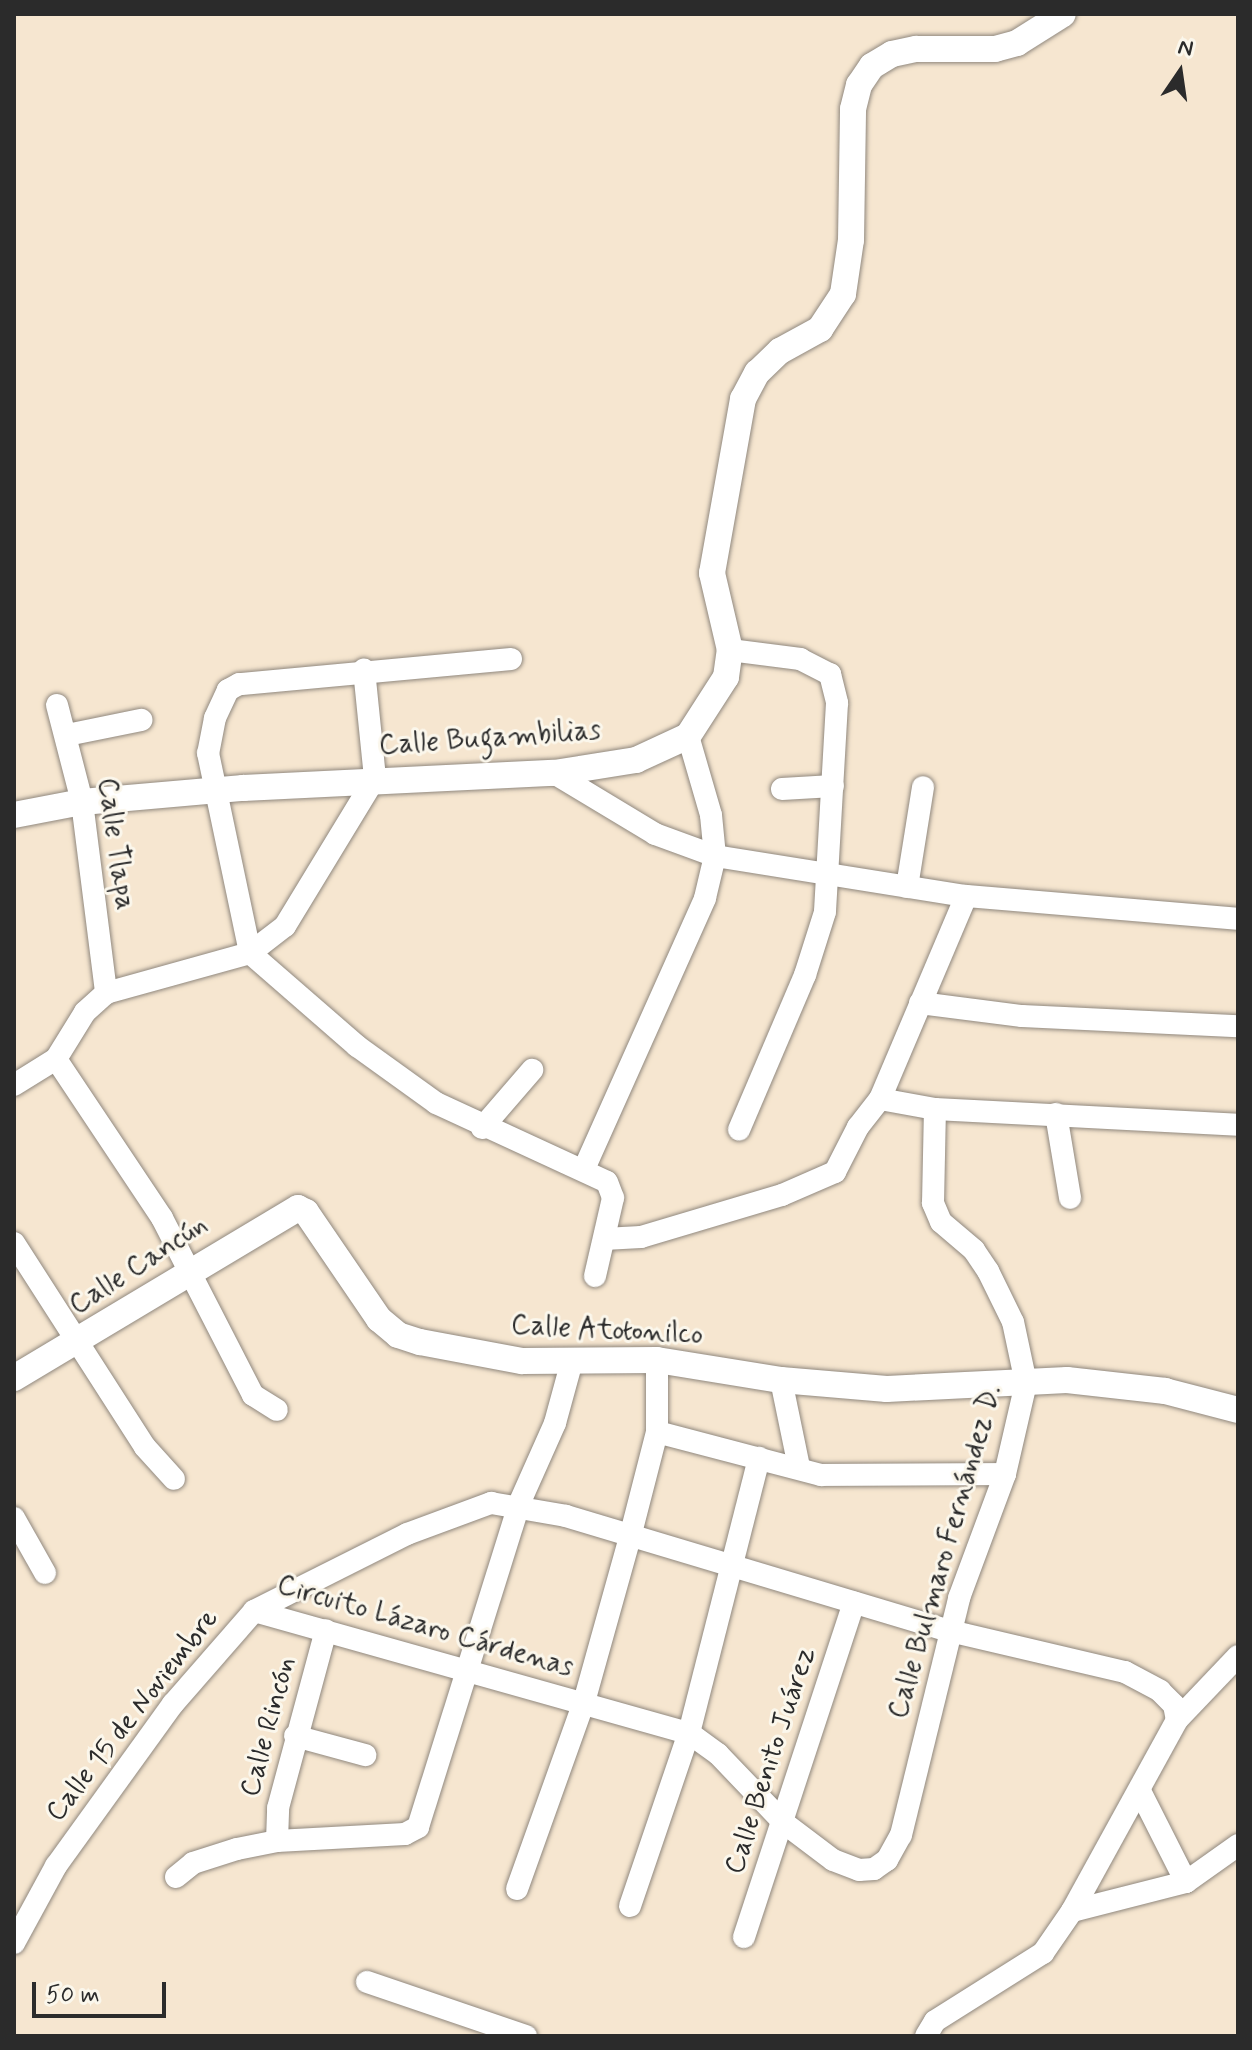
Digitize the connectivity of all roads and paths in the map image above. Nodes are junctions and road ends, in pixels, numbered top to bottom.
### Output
1 (1063, 14) edge
2 (730, 650) junction
3 (511, 659) dead end
4 (364, 670) junction
5 (57, 705) dead end
6 (141, 720) dead end
7 (67, 735) junction
8 (688, 736) junction
9 (554, 773) junction
10 (375, 778) junction
11 (833, 786) junction
12 (923, 787) dead end
13 (782, 789) dead end
14 (214, 791) junction
15 (82, 802) junction
16 (14, 815) edge
17 (715, 856) junction
18 (831, 873) junction
19 (907, 887) junction
20 (966, 896) junction
21 (1238, 919) edge
22 (250, 953) junction
23 (106, 993) junction
24 (920, 1003) junction
25 (1238, 1026) edge
26 (56, 1059) junction
27 (532, 1070) dead end
28 (14, 1085) edge
29 (880, 1099) junction
30 (935, 1109) junction
31 (1056, 1114) junction
32 (1238, 1125) edge
33 (482, 1128) junction
34 (739, 1130) dead end
35 (584, 1169) junction
36 (1070, 1198) dead end
37 (298, 1208) joint
38 (604, 1239) junction
39 (14, 1243) edge
40 (187, 1272) junction
41 (595, 1276) dead end
42 (77, 1344) junction
43 (657, 1360) junction
44 (572, 1361) junction
45 (14, 1378) edge
46 (781, 1380) junction
47 (1026, 1383) junction
48 (277, 1410) dead end
49 (1238, 1410) edge
50 (657, 1432) junction
51 (759, 1458) junction
52 (799, 1467) junction
53 (1005, 1474) junction
54 (174, 1479) dead end
55 (519, 1504) junction
56 (14, 1518) edge
57 (630, 1537) junction
58 (736, 1566) junction
59 (45, 1573) dead end
60 (854, 1603) junction
61 (254, 1611) junction
62 (326, 1630) junction
63 (950, 1631) junction
64 (1238, 1656) edge
65 (471, 1671) junction
66 (584, 1702) junction
67 (1177, 1720) junction
68 (689, 1733) junction
69 (295, 1736) junction
70 (365, 1755) dead end
71 (1140, 1791) junction
72 (784, 1823) junction
73 (277, 1841) junction
74 (1238, 1845) edge
75 (874, 1869) joint
76 (176, 1877) dead end
77 (1186, 1882) junction
78 (517, 1889) dead end
79 (630, 1906) dead end
80 (1072, 1911) junction
81 (744, 1937) dead end
82 (14, 1943) edge
83 (367, 1982) dead end
84 (526, 2036) edge
85 (926, 2036) edge

1 - 2 street, Calle Bugambilias
2 - 8 street, Calle Bugambilias
2 - 11 street
3 - 4 street
4 - 10 street
4 - 14 street
5 - 7 street, Calle Tlapa
6 - 7 street
7 - 15 street, Calle Tlapa
8 - 9 street, Calle Bugambilias
8 - 17 street
9 - 10 street, Calle Bugambilias
9 - 17 street
10 - 14 street, Calle Bugambilias
10 - 22 street
11 - 13 street
11 - 18 street
12 - 19 street
14 - 15 street, Calle Bugambilias
14 - 22 street
15 - 16 street, Calle Bugambilias
15 - 23 street, Calle Tlapa
17 - 18 street
17 - 35 street
18 - 19 street
18 - 34 street
19 - 20 street
20 - 21 street
20 - 24 street
22 - 23 street
22 - 33 street
23 - 26 street
24 - 25 street
24 - 29 street
26 - 28 street
26 - 40 street
27 - 33 street
29 - 30 street
29 - 38 street
30 - 31 street
30 - 47 street
31 - 32 street
31 - 36 street
33 - 35 street
35 - 38 street
37 - 40 street, Calle Cancún
37 - 44 street, Calle Atotonilco
38 - 41 street
39 - 42 street
40 - 42 street, Calle Cancún
40 - 48 street
42 - 45 street, Calle Cancún
42 - 54 street
43 - 44 street, Calle Atotonilco
43 - 46 street, Calle Atotonilco
43 - 50 street
44 - 55 street
46 - 47 street, Calle Atotonilco
46 - 52 street
47 - 49 street, Calle Atotonilco
47 - 53 street, Calle Bulmaro Fernández D.
50 - 51 street
50 - 57 street
51 - 52 street
51 - 58 street
52 - 53 street
53 - 63 street, Calle Bulmaro Fernández D.
55 - 57 street, Circuito Lázaro Cárdenas
55 - 61 street, Circuito Lázaro Cárdenas
55 - 65 street
56 - 59 street
57 - 58 street, Circuito Lázaro Cárdenas
57 - 66 street
58 - 60 street, Circuito Lázaro Cárdenas
58 - 68 street
60 - 63 street, Circuito Lázaro Cárdenas
60 - 72 street, Calle Benito Juárez
61 - 62 street, Circuito Lázaro Cárdenas
61 - 82 street, Calle 15 de Noviembre
62 - 65 street, Circuito Lázaro Cárdenas
62 - 69 street, Calle Rincón
63 - 67 street, Circuito Lázaro Cárdenas
63 - 75 street, Calle Bulmaro Fernández D.
64 - 67 street
65 - 66 street, Circuito Lázaro Cárdenas
65 - 73 street
66 - 68 street, Circuito Lázaro Cárdenas
66 - 78 street
67 - 71 street
68 - 72 street, Circuito Lázaro Cárdenas
68 - 79 street
69 - 70 street
69 - 73 street, Calle Rincón
71 - 77 street
71 - 80 street
72 - 75 street, Circuito Lázaro Cárdenas
72 - 81 street, Calle Benito Juárez
73 - 76 street
74 - 77 street
77 - 80 street
80 - 85 street
83 - 84 street

